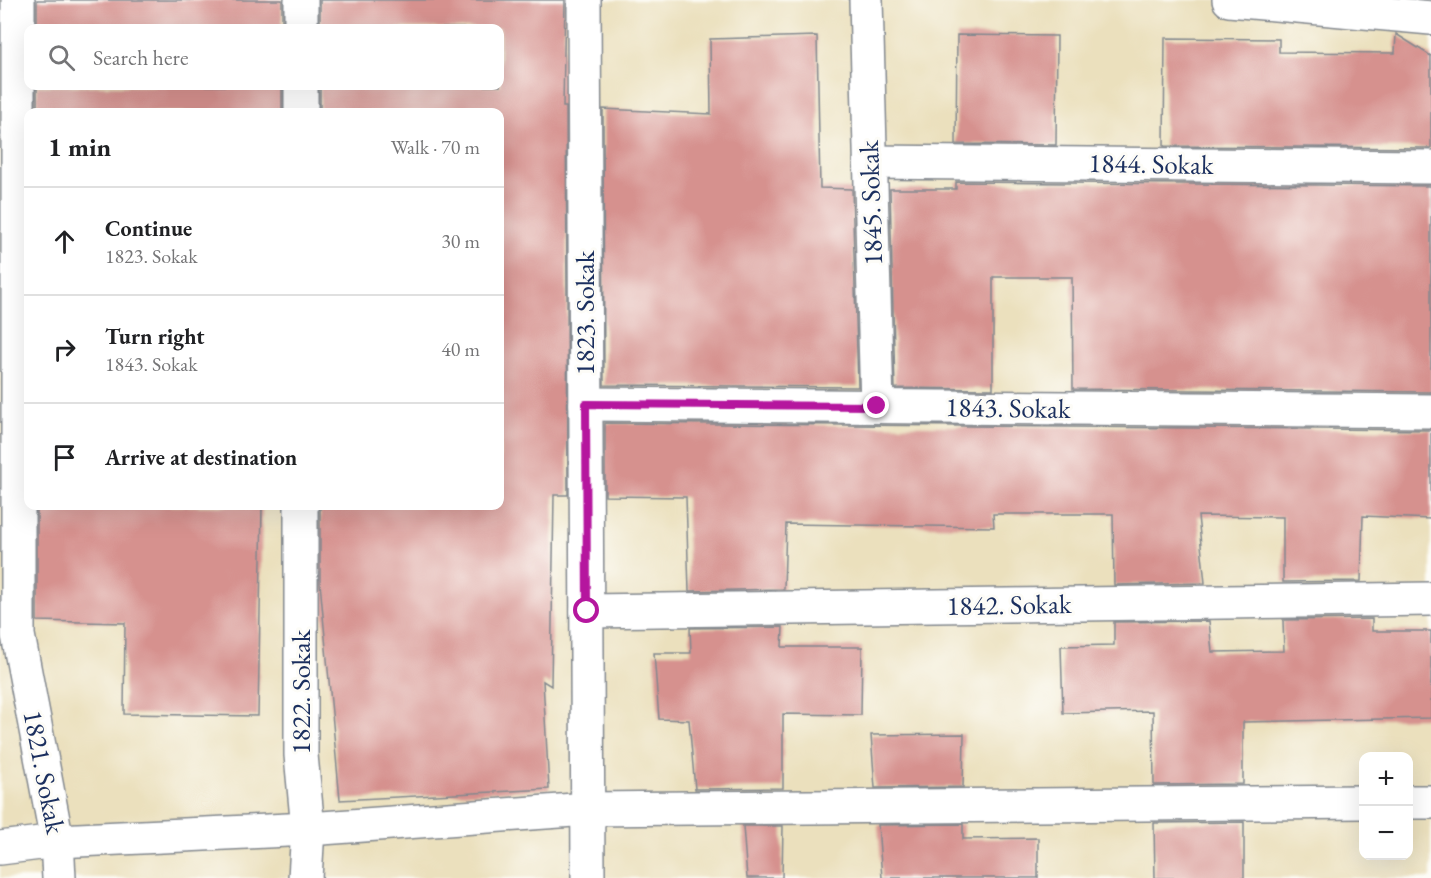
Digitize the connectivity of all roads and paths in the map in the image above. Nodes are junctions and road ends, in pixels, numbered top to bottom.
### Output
1 (18, 0) edge
2 (301, 0) edge
3 (584, 0) edge
4 (866, 0) edge
5 (1229, 0) edge
6 (1431, 18) edge
7 (301, 24) edge
8 (301, 90) edge
9 (301, 108) edge
10 (870, 162) junction
11 (1431, 167) edge
12 (586, 404) junction
13 (877, 406) junction
14 (1431, 411) edge
15 (8, 488) edge
16 (301, 510) edge
17 (1431, 599) edge
18 (587, 611) junction
19 (1359, 802) edge
20 (1413, 802) edge
21 (1431, 802) edge
22 (588, 809) junction
23 (308, 829) junction
24 (57, 841) junction
25 (0, 848) edge
26 (59, 878) edge
27 (306, 878) edge
28 (588, 878) edge

1 - 15 street, 1821. Sokak
2 - 7 street
3 - 12 street, 1823. Sokak
4 - 10 street, 1845. Sokak
5 - 6 street
8 - 9 street
10 - 11 street, 1844. Sokak
10 - 13 street, 1845. Sokak
12 - 13 street, 1843. Sokak
12 - 18 street, 1823. Sokak
13 - 14 street, 1843. Sokak
15 - 24 street, 1821. Sokak
16 - 23 street, 1822. Sokak
17 - 18 street, 1842. Sokak
18 - 22 street, 1823. Sokak
19 - 22 street
20 - 21 street
22 - 23 street
22 - 28 street, 1823. Sokak
23 - 24 street
23 - 27 street, 1822. Sokak
24 - 25 street
24 - 26 street, 1821. Sokak

